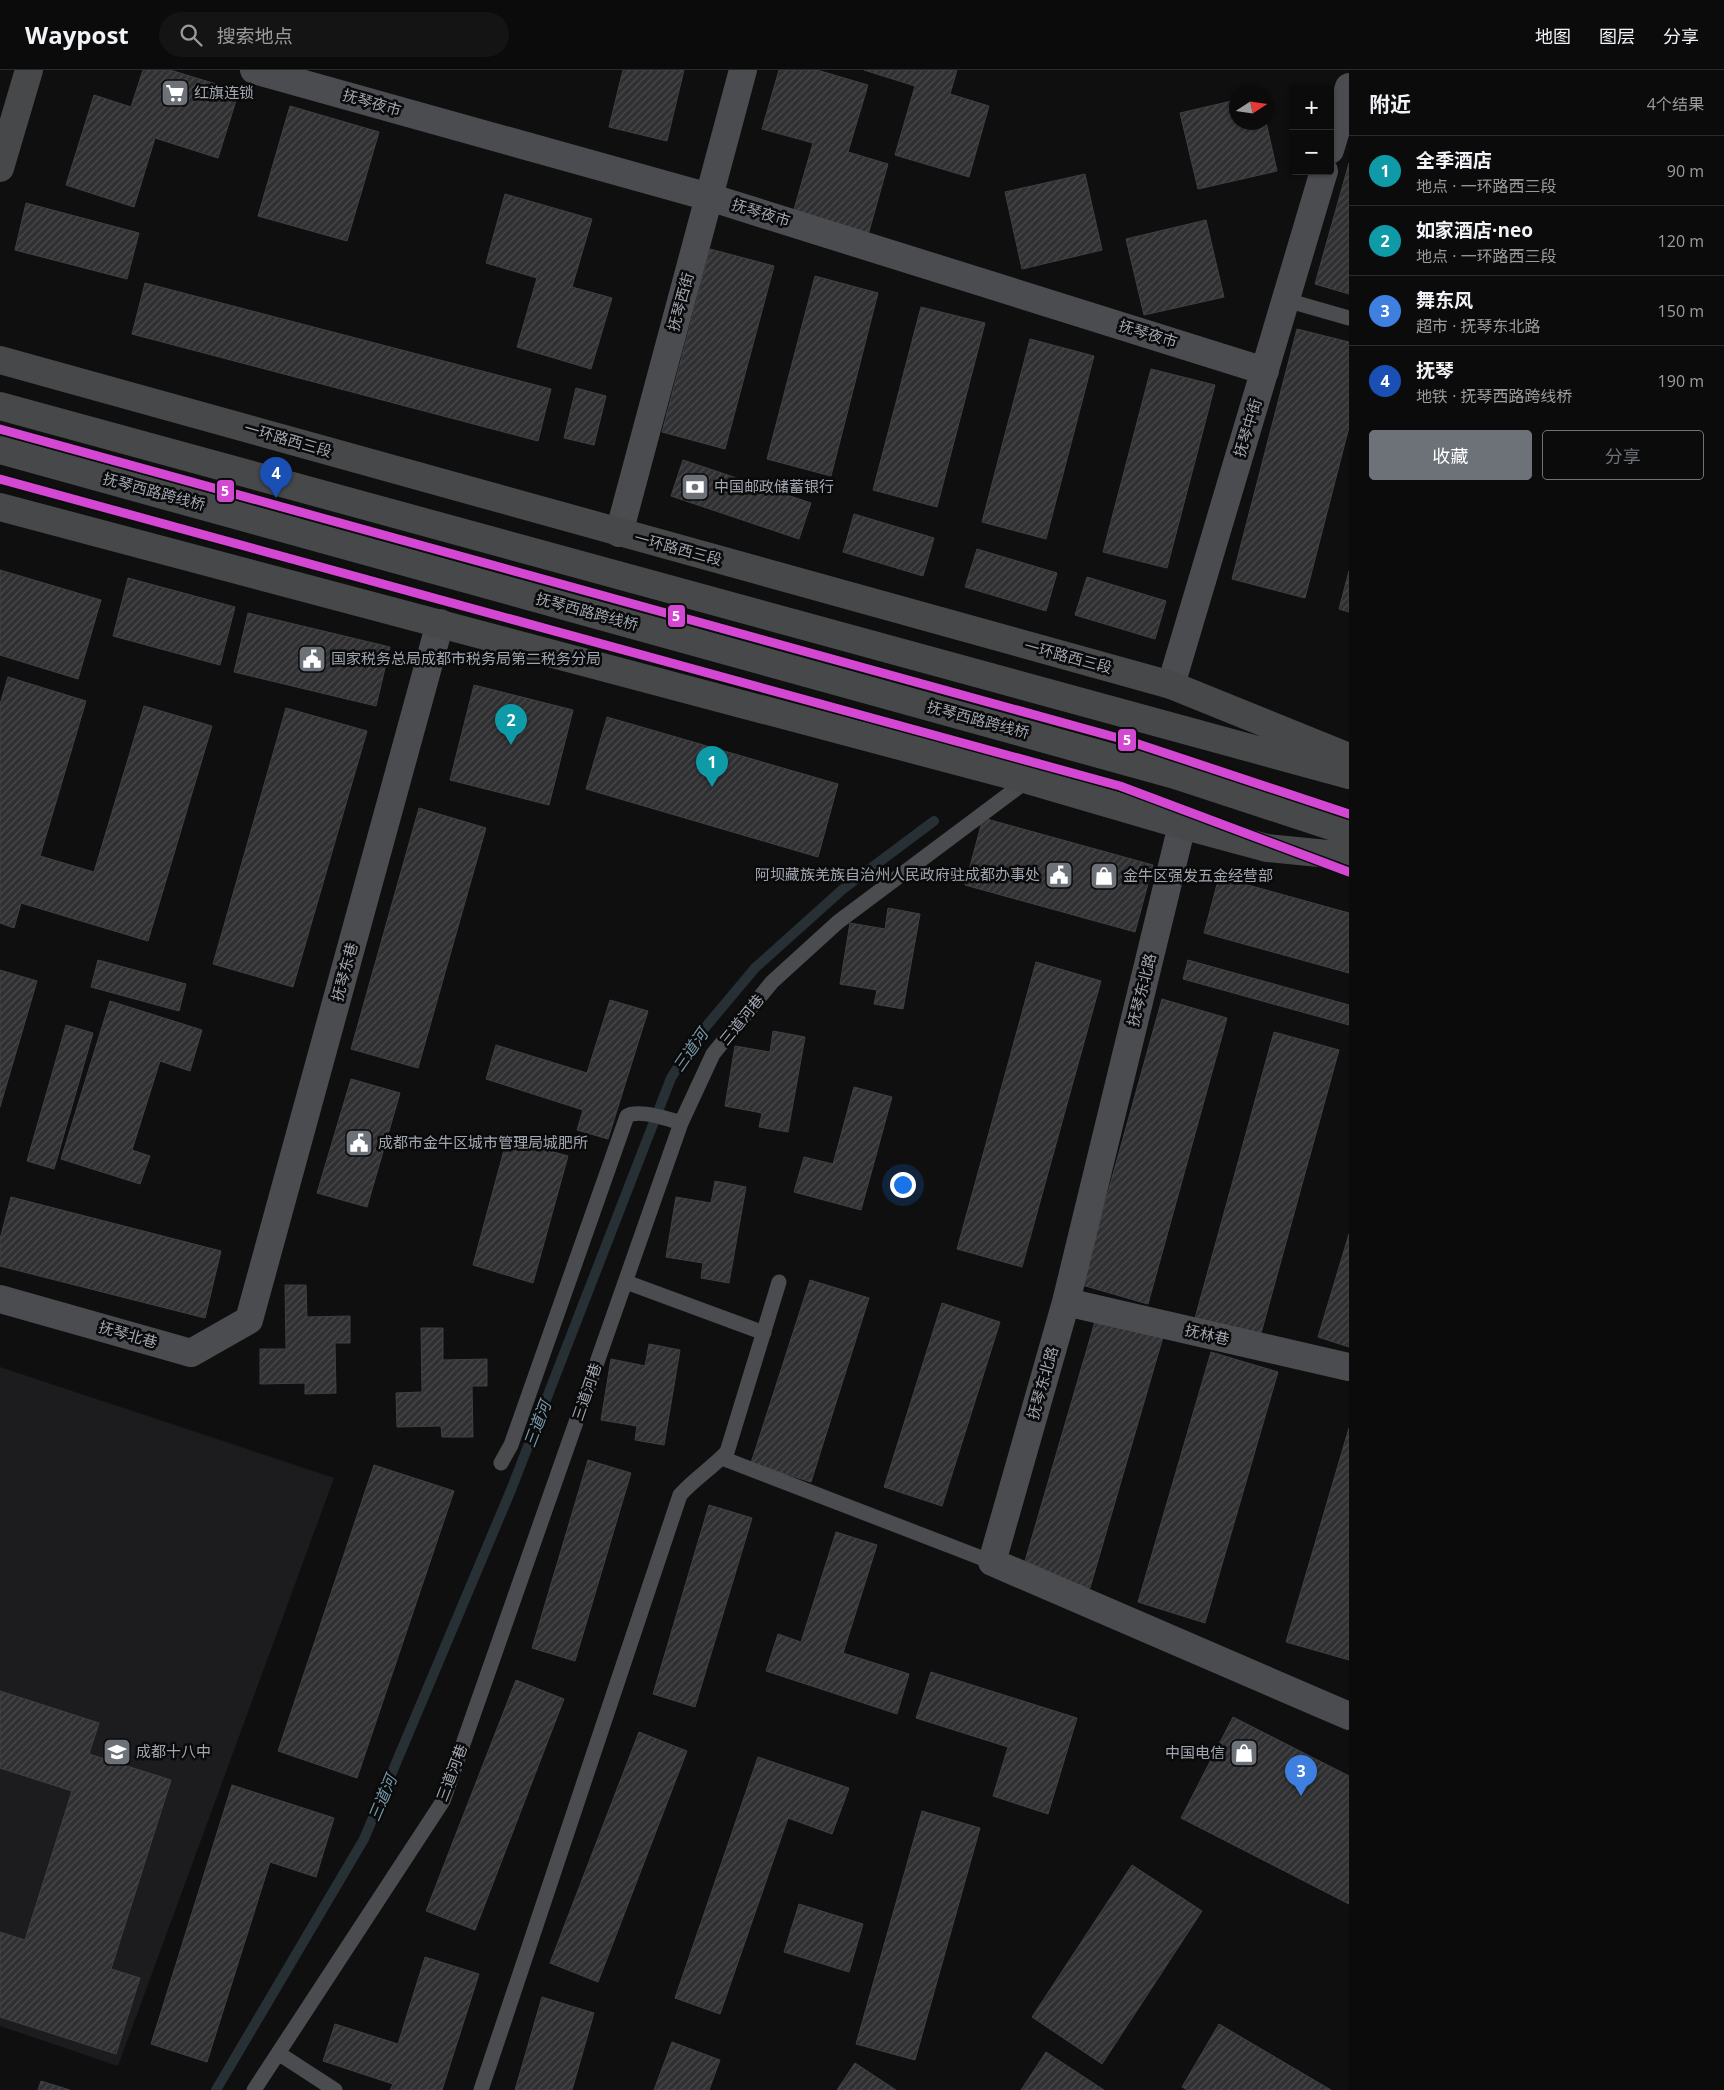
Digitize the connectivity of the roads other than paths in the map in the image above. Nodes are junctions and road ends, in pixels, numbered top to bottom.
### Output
1 (29, 70) edge
2 (254, 70) edge
3 (743, 70) edge
4 (1349, 87) edge
5 (1334, 137) edge
6 (0, 168) edge
7 (1323, 175) edge
8 (709, 197) junction
9 (1286, 300) junction
10 (1349, 318) edge
11 (0, 360) edge
12 (1265, 370) junction
13 (0, 406) edge
14 (0, 450) edge
15 (0, 507) edge
16 (619, 533) junction
17 (440, 623) junction
18 (1171, 685) junction
19 (1349, 758) edge
20 (1349, 775) edge
21 (1028, 780) junction
22 (1182, 825) junction
23 (1349, 832) edge
24 (1349, 856) edge
25 (677, 1122) junction
26 (626, 1282) junction
27 (779, 1282) dead end
28 (0, 1299) edge
29 (1066, 1302) junction
30 (249, 1320) joint
31 (764, 1333) junction
32 (1349, 1367) edge
33 (722, 1458) junction
34 (501, 1463) dead end
35 (992, 1562) junction
36 (1349, 1716) edge
37 (278, 2053) junction
38 (254, 2090) edge
39 (335, 2090) edge
40 (481, 2090) edge

1 - 6 main road
2 - 8 street, 抚琴夜市
3 - 8 street, 抚琴西街
4 - 5 street
7 - 9 street, 抚琴中街
8 - 12 street, 抚琴夜市
8 - 16 street, 抚琴西街
9 - 10 lane
9 - 12 street, 抚琴中街
11 - 16 main road, 一环路西三段
12 - 18 street, 抚琴中街
13 - 20 main road
14 - 23 main road, 抚琴西路跨线桥
15 - 17 main road
16 - 18 main road, 一环路西三段
17 - 21 main road
17 - 30 street, 抚琴东巷
18 - 19 main road, 一环路西三段
21 - 22 main road
21 - 25 lane, 三道河巷
22 - 24 main road
22 - 29 street, 抚琴东北路
25 - 26 lane, 三道河巷
25 - 34 lane
26 - 31 lane
26 - 37 lane, 三道河巷
27 - 31 lane
28 - 30 street, 抚琴北巷
29 - 32 street, 抚林巷
29 - 35 street, 抚琴东北路
31 - 33 lane
33 - 35 lane
33 - 40 lane
35 - 36 street
37 - 38 lane, 三道河巷
37 - 39 lane

